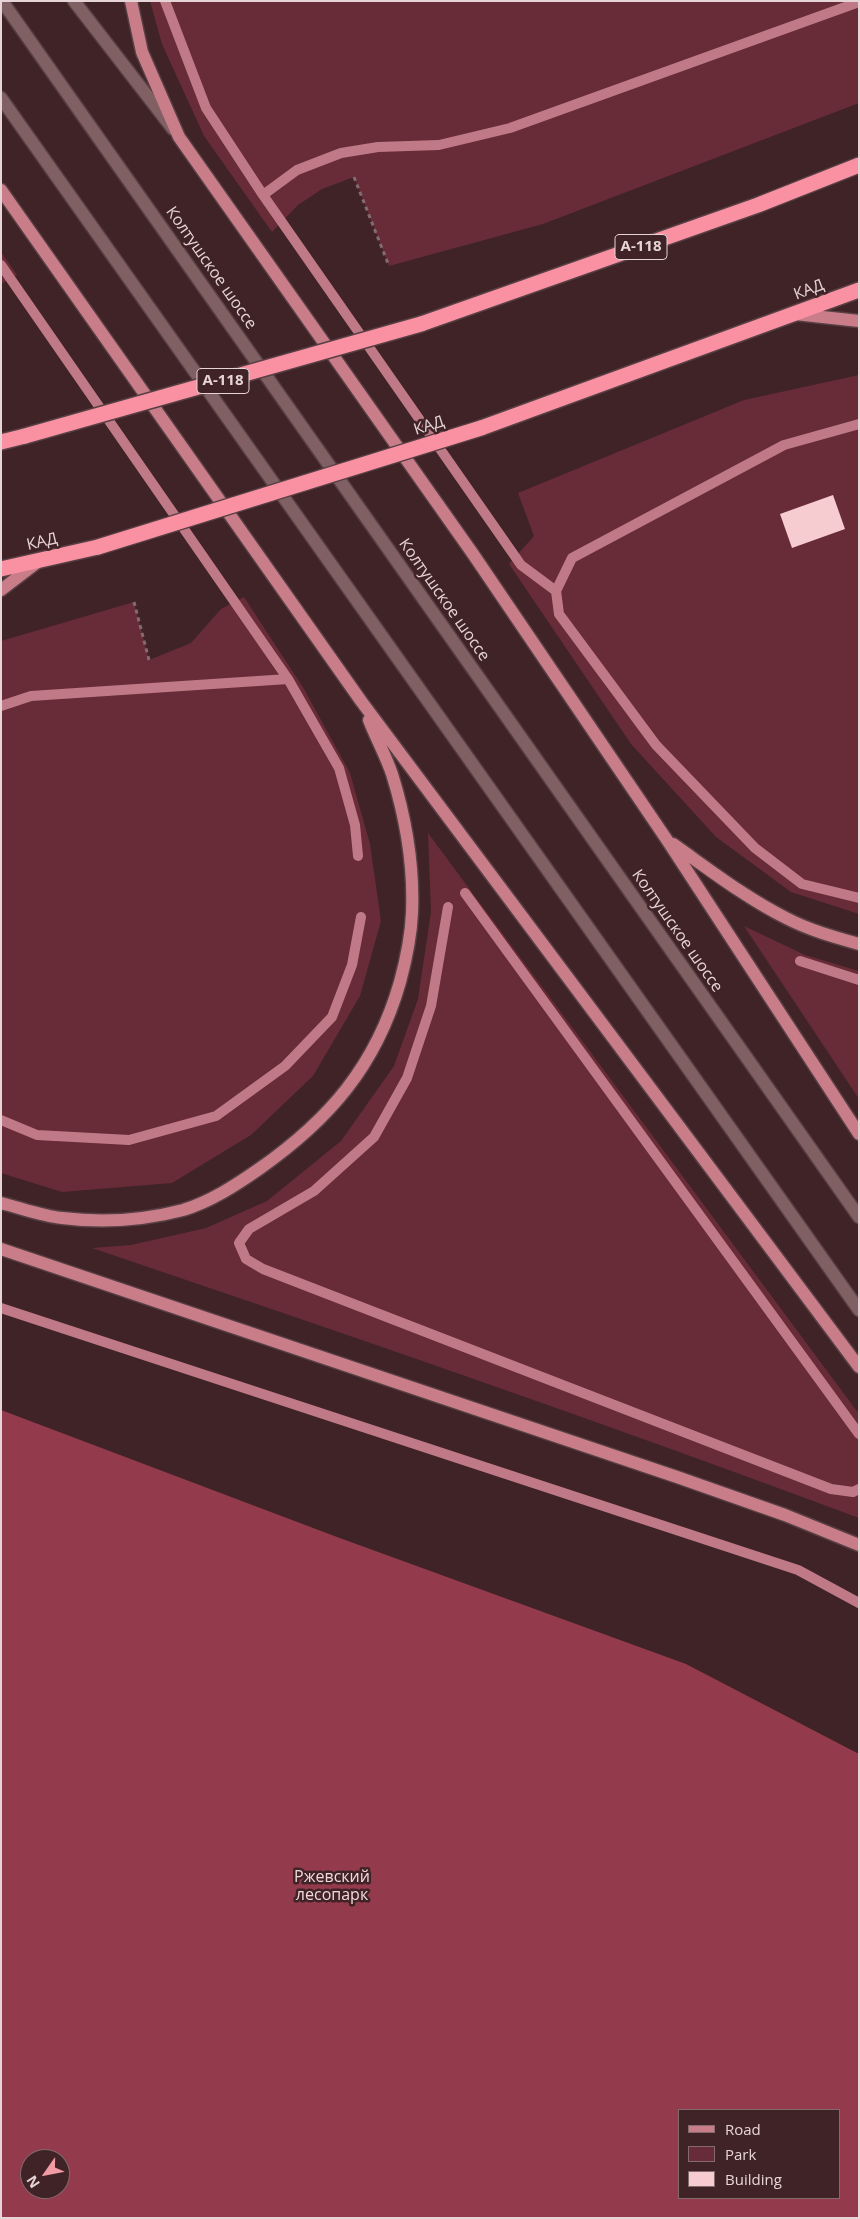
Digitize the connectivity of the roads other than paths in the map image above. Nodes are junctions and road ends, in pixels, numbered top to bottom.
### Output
1 (2, 1) edge
2 (74, 1) edge
3 (131, 1) edge
4 (1, 98) edge
5 (179, 137) junction
6 (859, 165) edge
7 (1, 190) edge
8 (859, 290) edge
9 (796, 314) junction
10 (859, 321) edge
11 (1, 442) edge
12 (41, 560) junction
13 (1, 569) edge
14 (1, 590) edge
15 (361, 701) junction
16 (667, 840) junction
17 (859, 944) edge
18 (859, 1134) edge
19 (1, 1203) edge
20 (859, 1216) edge
21 (1, 1249) edge
22 (859, 1310) edge
23 (859, 1366) edge
24 (859, 1545) edge

1 - 20 main road, Колтушское шоссе
2 - 5 main road
3 - 5 main road
4 - 22 main road
5 - 16 main road
6 - 11 highway, А-118, bridge
7 - 15 main road
8 - 9 highway, КАД
9 - 10 main road
9 - 12 highway, КАД, bridge
12 - 13 highway, КАД
12 - 14 main road
15 - 19 main road
15 - 23 main road
16 - 17 main road
16 - 18 main road
21 - 24 main road

